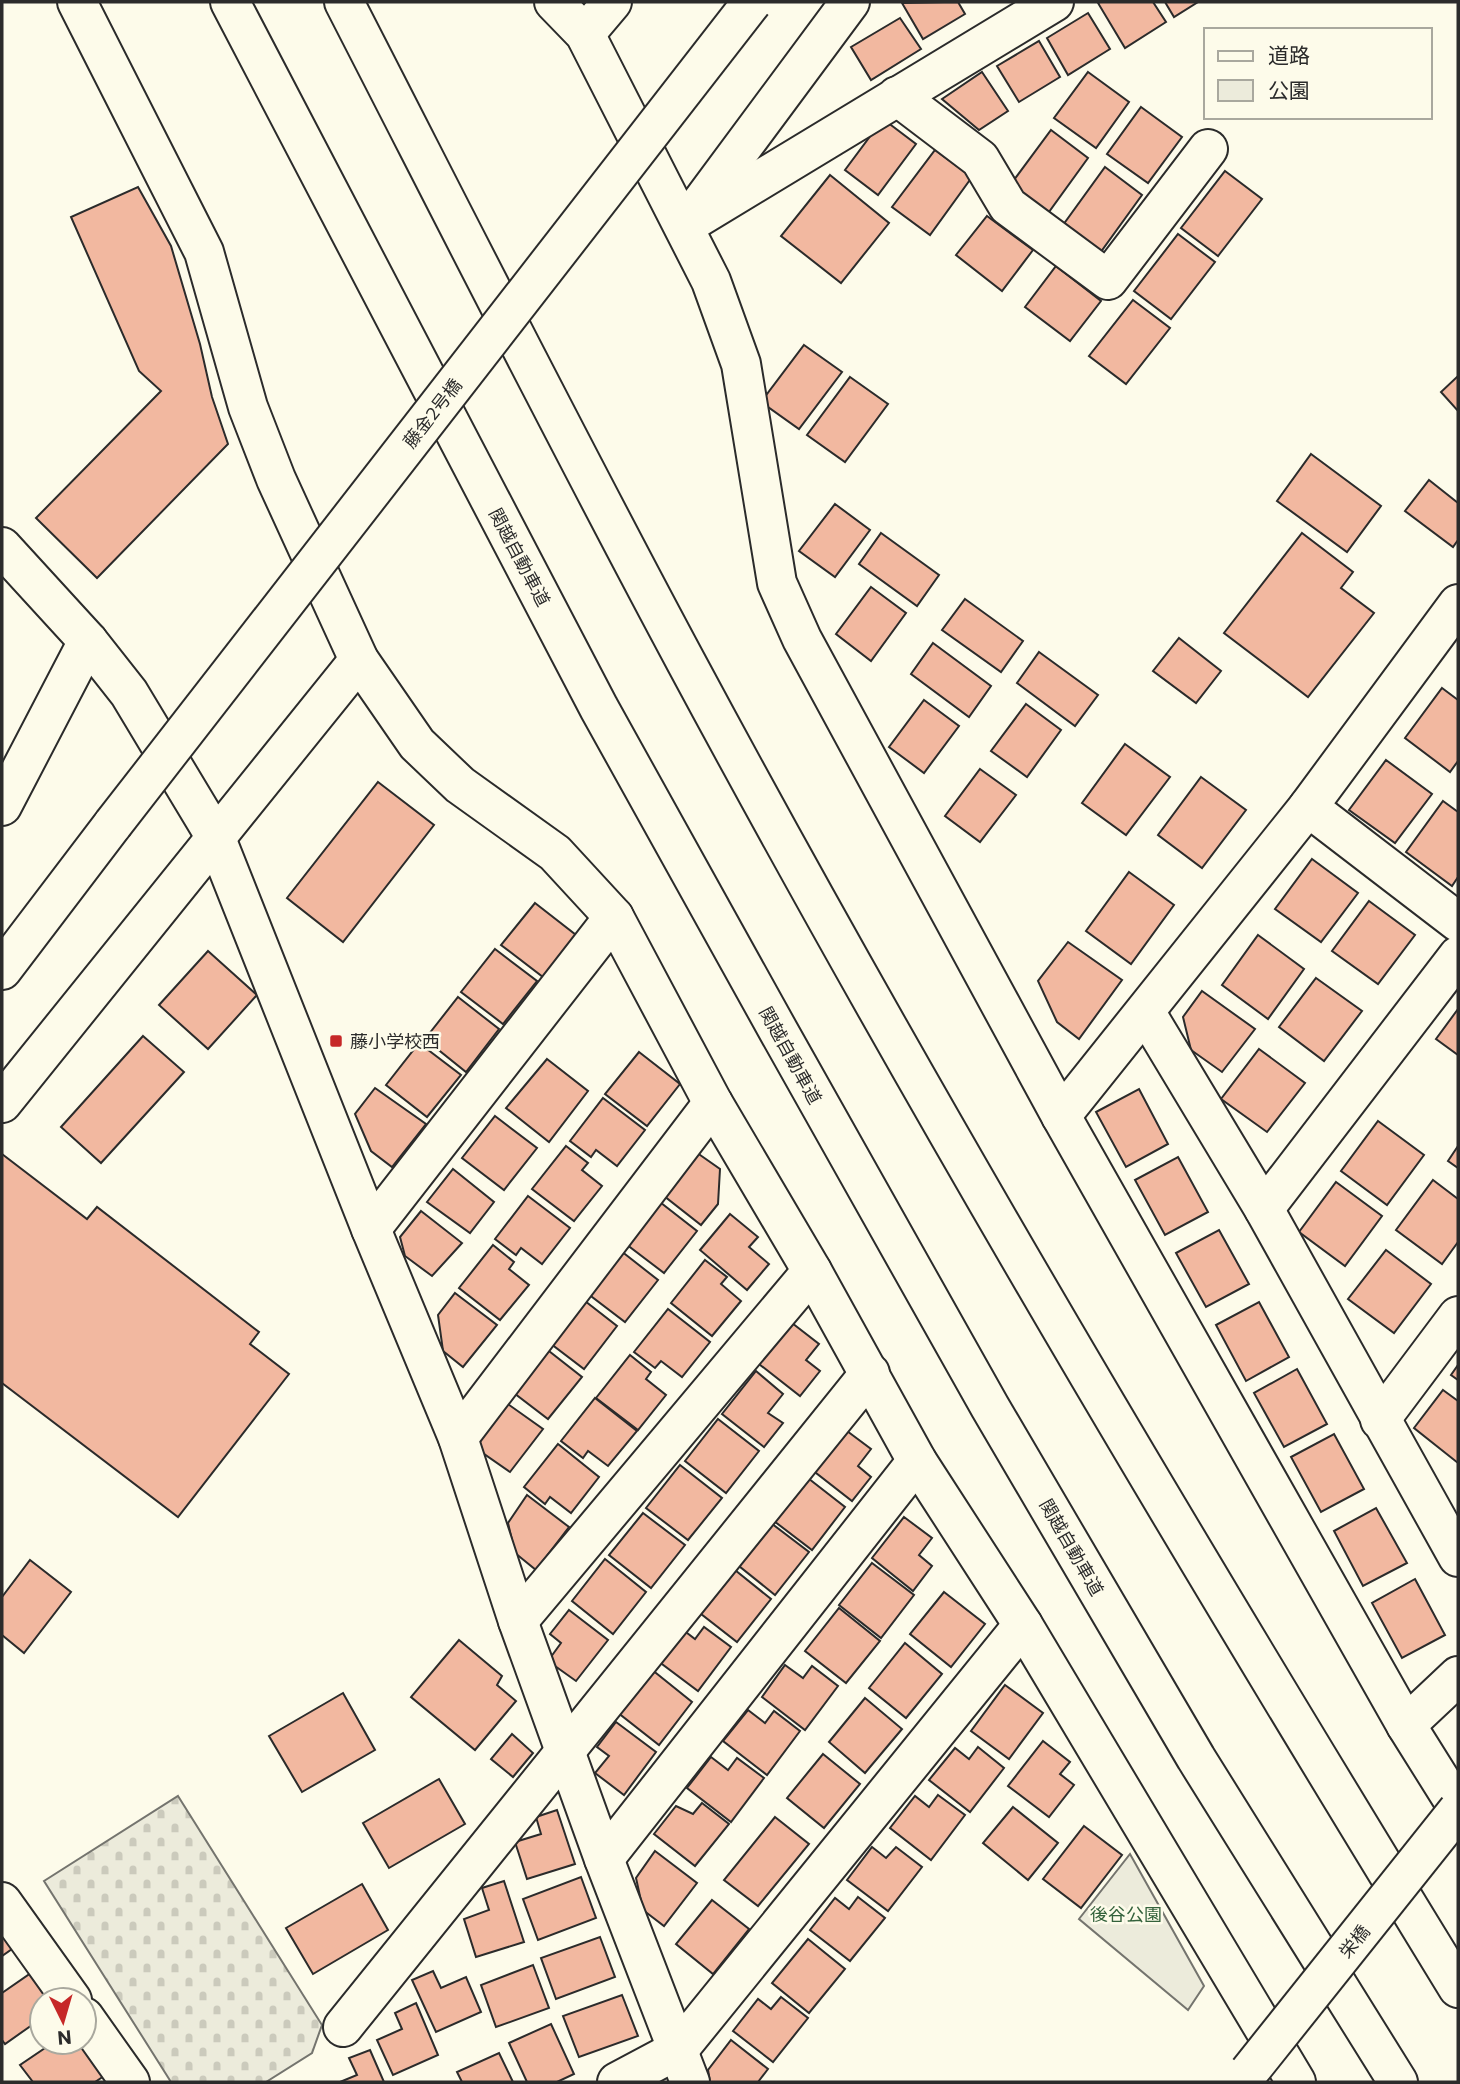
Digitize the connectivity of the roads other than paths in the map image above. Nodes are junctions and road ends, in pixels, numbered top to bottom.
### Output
1 (77, 2) edge
2 (230, 2) edge
3 (344, 2) edge
4 (554, 2) edge
5 (611, 2) edge
6 (752, 2) edge
7 (850, 2) edge
8 (1054, 2) edge
9 (585, 34) junction
10 (897, 96) junction
11 (1208, 149) dead end
12 (684, 226) junction
13 (2, 547) edge
14 (1458, 604) edge
15 (88, 641) junction
16 (359, 660) junction
17 (2, 806) edge
18 (1308, 807) junction
19 (215, 836) junction
20 (614, 917) junction
21 (1458, 922) edge
22 (1458, 956) edge
23 (2, 970) edge
24 (1146, 1013) junction
25 (2, 1103) edge
26 (713, 1103) junction
27 (1061, 1116) junction
28 (1264, 1209) junction
29 (371, 1229) junction
30 (812, 1270) junction
31 (1458, 1316) edge
32 (870, 1373) junction
33 (1380, 1419) junction
34 (458, 1438) junction
35 (917, 1461) junction
36 (1458, 1557) edge
37 (518, 1621) junction
38 (1023, 1625) junction
39 (1458, 1676) edge
40 (1406, 1725) junction
41 (565, 1748) junction
42 (1458, 1809) edge
43 (604, 1859) junction
44 (2, 1902) edge
45 (62, 1986) edge
46 (1458, 1987) edge
47 (343, 2027) dead end
48 (98, 2037) edge
49 (685, 2066) edge
50 (1245, 2077) edge
51 (130, 2082) edge
52 (617, 2082) edge
53 (1296, 2082) edge
54 (1398, 2082) edge

1 - 16 main road
2 - 54 main road, 関越自動車道
3 - 46 main road
4 - 9 main road
5 - 9 main road
6 - 23 main road, 藤金2号橋, bridge
7 - 12 main road
8 - 10 main road
9 - 12 main road
10 - 11 main road
10 - 12 main road
12 - 27 main road
13 - 15 main road
14 - 18 main road
15 - 17 main road
15 - 19 main road
16 - 19 main road
16 - 20 main road
18 - 21 main road
18 - 24 main road
19 - 25 main road
19 - 29 main road
20 - 26 main road
20 - 29 main road
22 - 28 main road
24 - 27 main road
24 - 28 main road
26 - 30 main road
26 - 34 main road
27 - 40 main road
28 - 33 main road
29 - 34 main road
30 - 32 main road
30 - 37 main road
31 - 33 main road
32 - 35 main road
32 - 41 main road
33 - 36 main road
34 - 37 main road
35 - 38 main road
35 - 43 main road
37 - 41 main road
38 - 49 main road
38 - 53 main road
39 - 40 main road
40 - 42 main road
41 - 43 main road
41 - 47 main road
42 - 50 main road, 栄橋, bridge
43 - 49 main road
44 - 45 main road
48 - 51 main road
49 - 52 main road

